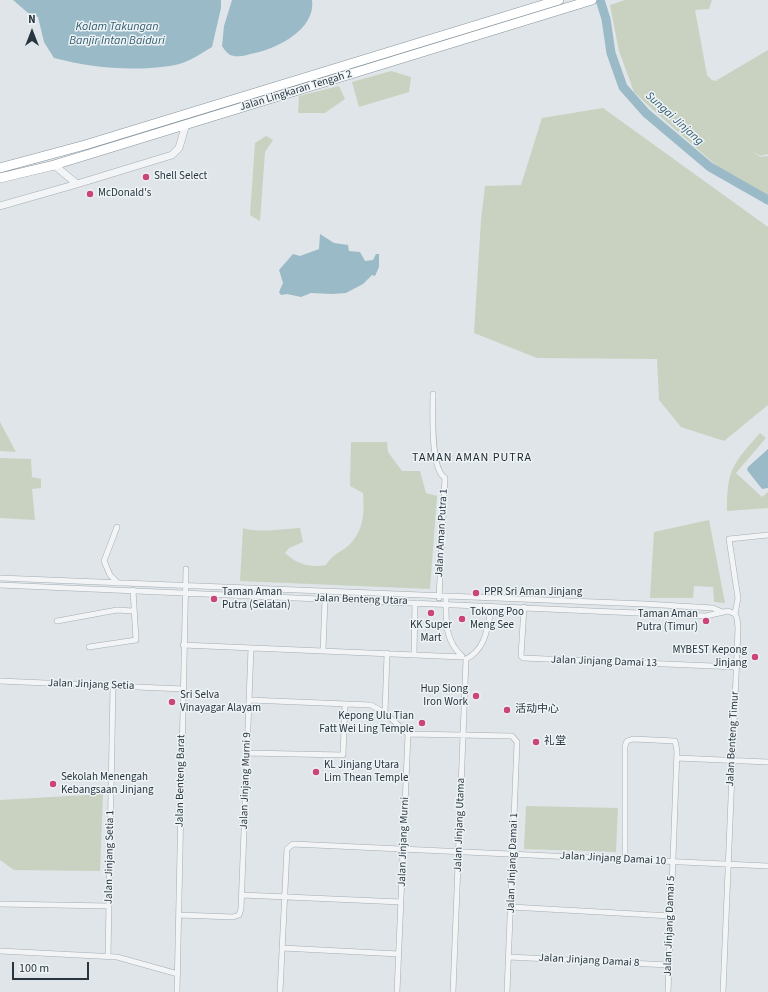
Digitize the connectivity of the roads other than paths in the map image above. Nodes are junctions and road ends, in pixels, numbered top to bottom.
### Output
1 (558, 0) edge
2 (592, 0) edge
3 (186, 124) junction
4 (54, 165) junction
5 (0, 168) edge
6 (0, 178) edge
7 (76, 184) junction
8 (0, 206) edge
9 (434, 394) dead end
10 (117, 527) dead end
11 (768, 534) edge
12 (186, 569) dead end
13 (0, 578) edge
14 (118, 583) junction
15 (0, 585) edge
16 (185, 586) junction
17 (236, 587) junction
18 (133, 590) junction
19 (185, 593) junction
20 (236, 595) junction
21 (439, 596) junction
22 (446, 596) junction
23 (325, 599) junction
24 (415, 603) junction
25 (438, 603) junction
26 (446, 604) junction
27 (492, 606) junction
28 (524, 607) junction
29 (133, 611) junction
30 (722, 612) junction
31 (735, 614) junction
32 (57, 621) dead end
33 (183, 645) junction
34 (89, 647) dead end
35 (252, 648) junction
36 (323, 651) junction
37 (387, 654) junction
38 (414, 655) junction
39 (464, 658) junction
40 (737, 667) junction
41 (0, 681) edge
42 (114, 686) junction
43 (183, 689) junction
44 (249, 700) junction
45 (345, 704) junction
46 (385, 713) junction
47 (408, 734) junction
48 (463, 735) junction
49 (247, 753) junction
50 (677, 758) junction
51 (732, 760) junction
52 (768, 762) edge
53 (403, 849) junction
54 (459, 852) junction
55 (513, 854) junction
56 (625, 859) junction
57 (673, 861) junction
58 (728, 864) junction
59 (768, 866) edge
60 (242, 895) junction
61 (284, 897) junction
62 (401, 902) junction
63 (0, 904) edge
64 (109, 906) junction
65 (511, 908) junction
66 (180, 915) junction
67 (671, 916) junction
68 (282, 948) junction
69 (0, 951) edge
70 (399, 954) junction
71 (108, 956) junction
72 (509, 957) junction
73 (669, 965) junction
74 (178, 974) junction
75 (177, 992) edge
76 (280, 992) edge
77 (397, 992) edge
78 (453, 992) edge
79 (507, 992) edge
80 (668, 992) edge
81 (722, 992) edge

1 - 5 highway, Jalan Lingkaran Tengah 2
2 - 3 highway, Jalan Lingkaran Tengah 2
3 - 4 highway, Jalan Lingkaran Tengah 2
3 - 7 street
4 - 6 highway, Jalan Lingkaran Tengah 2
4 - 7 street
7 - 8 street
9 - 21 street, Jalan Aman Putra 1
10 - 14 street
11 - 31 street, Jalan Benteng Timur
12 - 16 street, Jalan Benteng Barat
13 - 14 street, Jalan Benteng Utara
14 - 16 street, Jalan Benteng Utara
15 - 18 street, Jalan Benteng Utara
16 - 17 street, Jalan Benteng Utara
16 - 19 street, Jalan Benteng Barat
17 - 20 street
17 - 21 street, Jalan Benteng Utara
18 - 19 street, Jalan Benteng Utara
18 - 29 street
19 - 20 street, Jalan Benteng Utara
19 - 33 street, Jalan Benteng Barat
20 - 23 street, Jalan Benteng Utara
21 - 22 street, Jalan Benteng Utara
21 - 25 street, Jalan Aman Putra 1
22 - 26 street
22 - 30 street, Jalan Benteng Utara
23 - 24 street, Jalan Benteng Utara
23 - 36 street
24 - 25 street, Jalan Benteng Utara
24 - 38 street
25 - 26 street, Jalan Benteng Utara
26 - 27 street, Jalan Benteng Utara
26 - 39 street
27 - 28 street, Jalan Benteng Utara
27 - 39 street
28 - 30 street, Jalan Benteng Utara
28 - 40 street, Jalan Jinjang Damai 13
29 - 32 street
29 - 34 street
30 - 31 street, Jalan Benteng Utara
31 - 40 street, Jalan Benteng Timur
33 - 35 street
33 - 43 street, Jalan Benteng Barat
35 - 36 street
35 - 44 street, Jalan Jinjang Murni 9
36 - 37 street
37 - 38 street
37 - 46 street
38 - 39 street
39 - 48 street, Jalan Jinjang Utama
40 - 51 street, Jalan Benteng Timur
41 - 42 street, Jalan Jinjang Setia
42 - 43 street, Jalan Jinjang Setia
42 - 64 street, Jalan Jinjang Setia 1
43 - 66 street, Jalan Benteng Barat
44 - 45 street
44 - 49 street, Jalan Jinjang Murni 9
45 - 46 street
45 - 49 street
46 - 47 street
47 - 48 street
47 - 53 street, Jalan Jinjang Murni
48 - 54 street, Jalan Jinjang Utama
48 - 55 street, Jalan Jinjang Damai 1
49 - 60 street, Jalan Jinjang Murni 9
50 - 51 street
50 - 56 street, Jalan Jinjang Damai 5
50 - 57 street, Jalan Jinjang Damai 5
51 - 52 street
51 - 58 street, Jalan Benteng Timur
53 - 54 street, Jalan Jinjang Damai 10
53 - 61 street, Jalan Jinjang Damai 10
53 - 62 street, Jalan Jinjang Murni
54 - 55 street, Jalan Jinjang Damai 10
54 - 78 street, Jalan Jinjang Utama
55 - 56 street, Jalan Jinjang Damai 10
55 - 65 street, Jalan Jinjang Damai 1
56 - 57 street, Jalan Jinjang Damai 10
57 - 58 street, Jalan Jinjang Damai 10
57 - 67 street, Jalan Jinjang Damai 5
58 - 59 street, Jalan Jinjang Damai 10
58 - 81 street, Jalan Benteng Timur
60 - 61 street
60 - 66 street, Jalan Jinjang Murni 9
61 - 62 street
61 - 68 street
62 - 70 street, Jalan Jinjang Murni
63 - 64 street
64 - 71 street, Jalan Jinjang Setia 1
65 - 67 street
65 - 72 street, Jalan Jinjang Damai 1
66 - 74 street, Jalan Benteng Barat
67 - 73 street, Jalan Jinjang Damai 5
68 - 70 street
68 - 76 street
69 - 71 street
70 - 77 street, Jalan Jinjang Murni
71 - 74 street
72 - 73 street, Jalan Jinjang Damai 8
72 - 79 street, Jalan Jinjang Damai 1
73 - 80 street, Jalan Jinjang Damai 5
74 - 75 street, Jalan Benteng Barat

